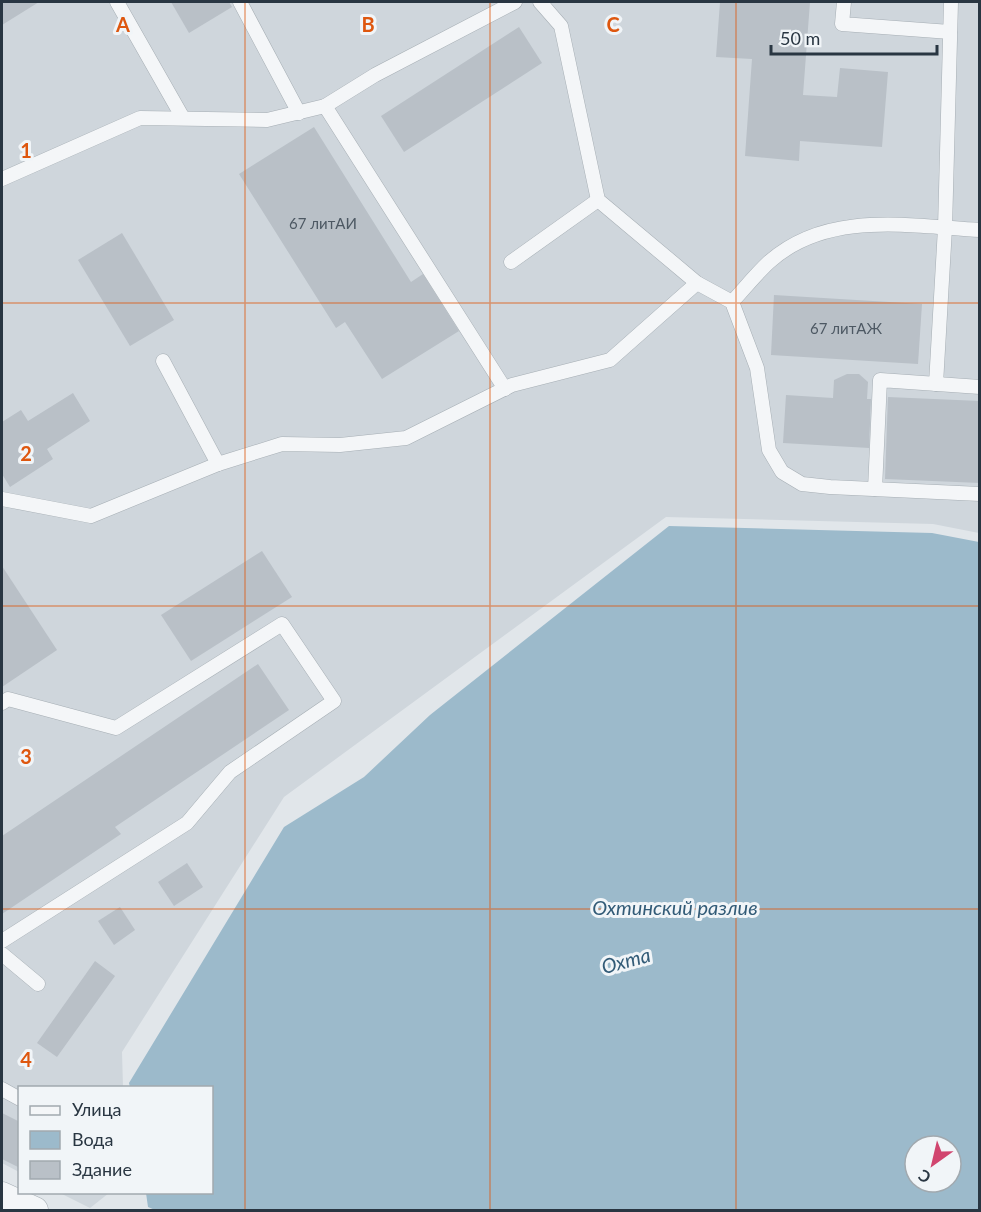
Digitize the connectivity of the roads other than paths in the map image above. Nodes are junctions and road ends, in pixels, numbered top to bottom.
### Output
1 (117, 2) edge
2 (240, 2) edge
3 (515, 2) edge
4 (540, 2) edge
5 (844, 2) edge
6 (951, 2) edge
7 (950, 32) junction
8 (325, 106) junction
9 (299, 113) junction
10 (183, 118) junction
11 (2, 179) edge
12 (598, 200) junction
13 (945, 228) junction
14 (980, 230) edge
15 (511, 262) dead end
16 (697, 283) junction
17 (732, 302) junction
18 (163, 361) dead end
19 (936, 384) junction
20 (980, 387) edge
21 (505, 389) junction
22 (218, 464) junction
23 (875, 489) junction
24 (980, 494) edge
25 (2, 499) edge
26 (2, 703) edge
27 (2, 941) edge
28 (2, 954) edge
29 (38, 984) dead end
30 (2, 1089) edge
31 (18, 1097) edge
32 (2, 1195) edge
33 (35, 1210) edge

1 - 10 lane
2 - 9 lane
3 - 8 lane
4 - 12 lane
5 - 7 lane
6 - 7 lane
7 - 13 lane
8 - 9 lane
8 - 21 lane
9 - 10 lane
10 - 11 lane
12 - 15 lane
12 - 16 lane
13 - 14 lane
13 - 17 lane
13 - 19 lane
16 - 17 lane
16 - 21 lane
17 - 23 lane
18 - 22 lane
19 - 20 lane
19 - 23 lane
21 - 22 lane
22 - 25 lane
23 - 24 lane
26 - 27 lane
28 - 29 lane
30 - 31 lane
32 - 33 street

